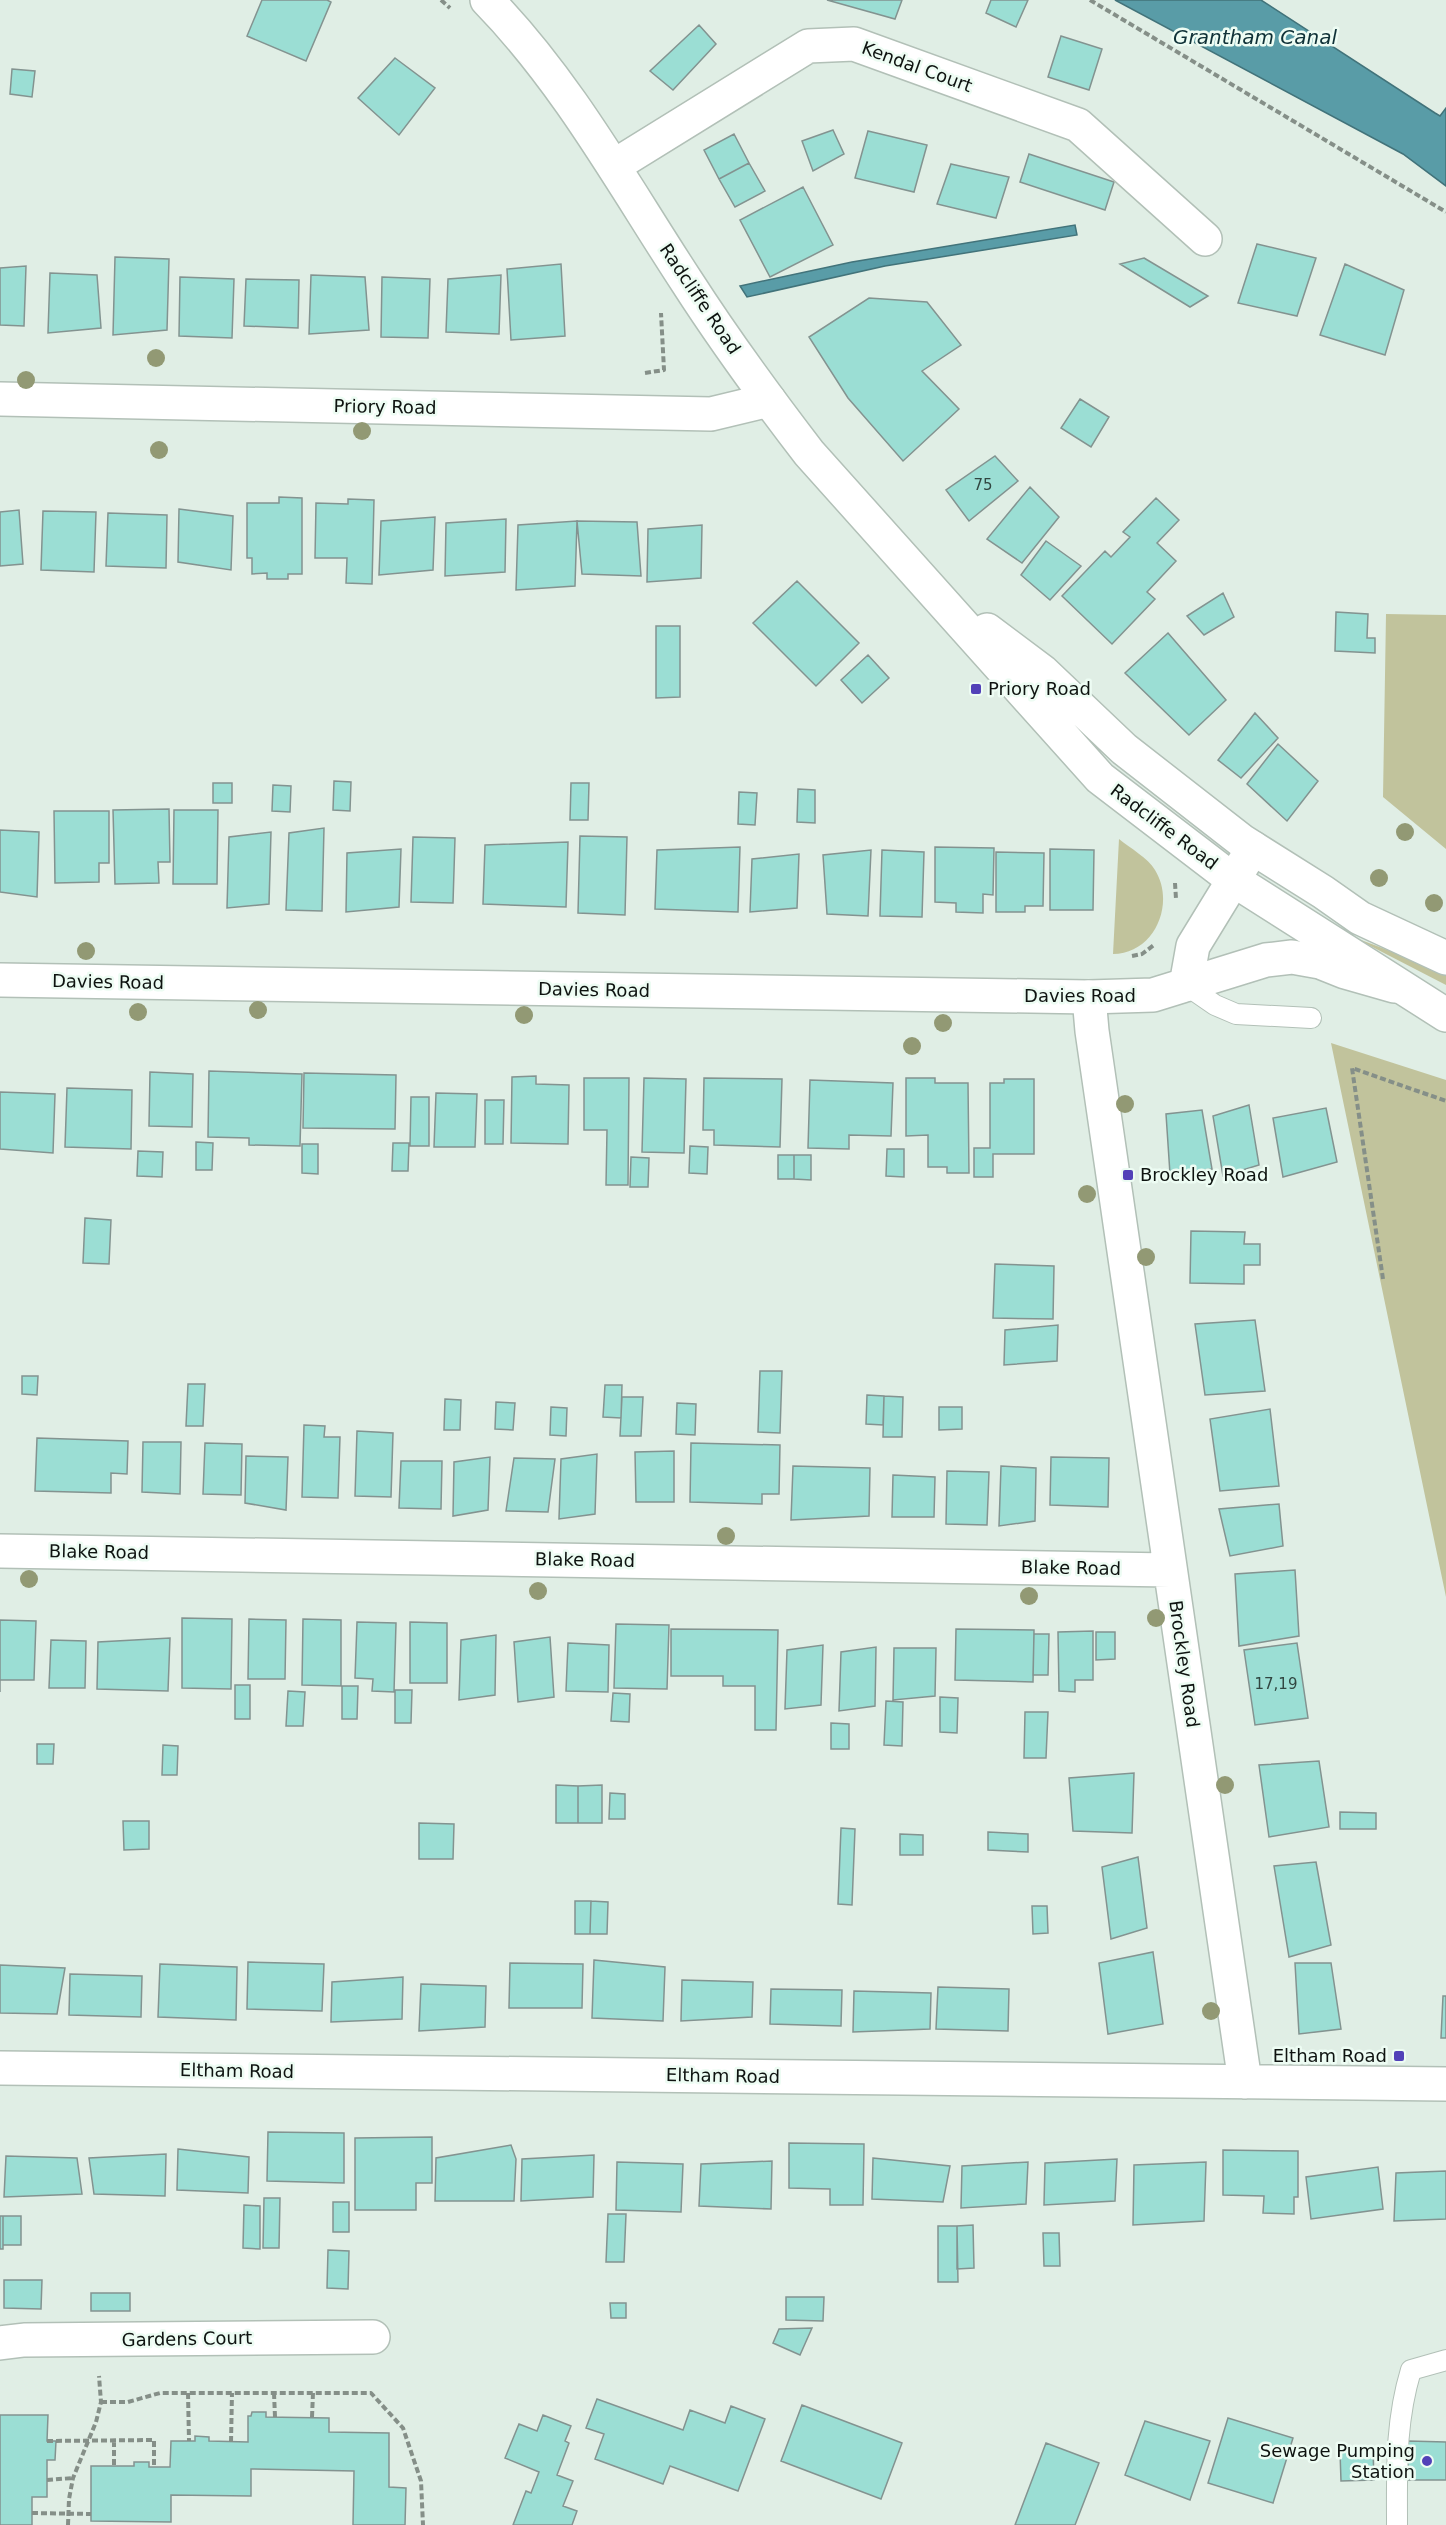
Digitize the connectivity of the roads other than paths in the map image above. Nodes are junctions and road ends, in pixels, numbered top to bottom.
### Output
1 (487, 0) edge
2 (614, 166) junction
3 (1205, 239) dead end
4 (0, 399) edge
5 (769, 400) junction
6 (928, 585) junction
7 (1252, 848) junction
8 (1232, 879) junction
9 (1446, 958) edge
10 (0, 980) edge
11 (1186, 985) junction
12 (1399, 987) junction
13 (1089, 997) junction
14 (1446, 1015) edge
15 (1311, 1018) dead end
16 (0, 1551) edge
17 (1170, 1570) junction
18 (0, 2068) edge
19 (1245, 2082) junction
20 (1446, 2084) edge
21 (374, 2337) dead end
22 (0, 2343) edge
23 (1446, 2360) edge
24 (1397, 2525) edge

1 - 2 main road, Radcliffe Road
2 - 3 main road, Kendal Court
2 - 5 main road, Radcliffe Road
4 - 5 main road, Priory Road
5 - 6 main road, Radcliffe Road
6 - 7 main road, Radcliffe Road
6 - 8 main road, Radcliffe Road
7 - 8 main road
7 - 9 main road, Radcliffe Road
8 - 11 main road
8 - 12 main road, Radcliffe Road
10 - 13 main road, Davies Road
11 - 12 main road, Davies Road
11 - 13 main road, Davies Road
11 - 15 lane
12 - 14 main road, Radcliffe Road
13 - 17 main road, Brockley Road
16 - 17 main road, Blake Road
17 - 19 main road, Brockley Road
18 - 19 main road, Eltham Road
19 - 20 main road, Eltham Road
21 - 22 main road, Gardens Court
23 - 24 lane

